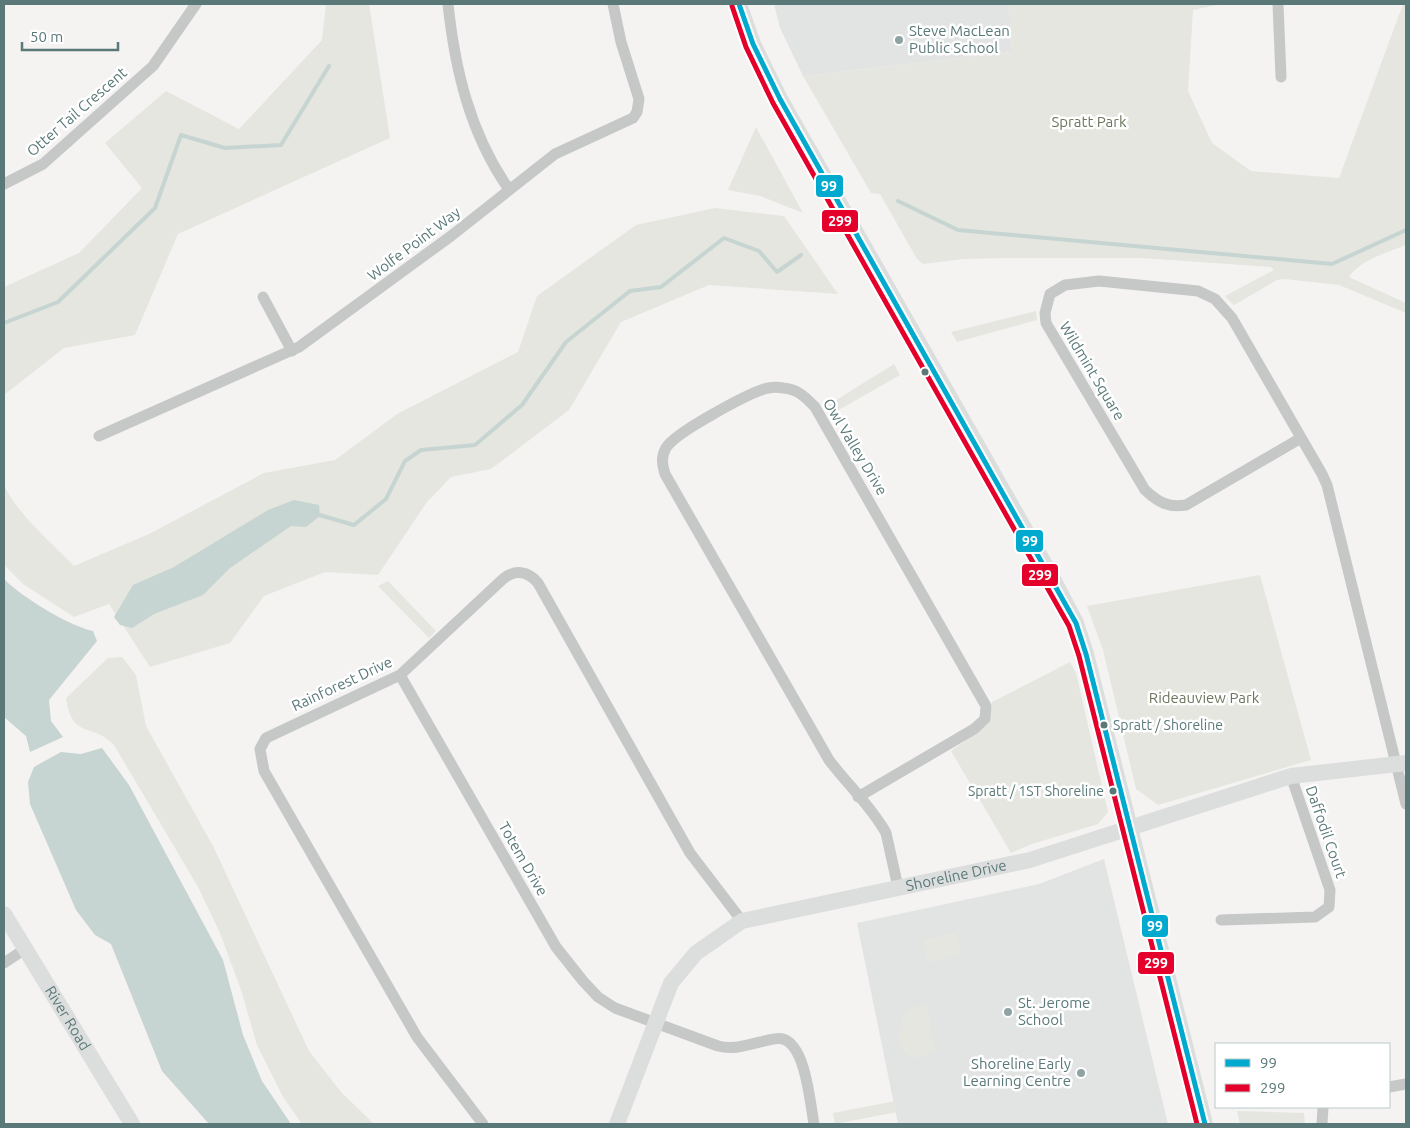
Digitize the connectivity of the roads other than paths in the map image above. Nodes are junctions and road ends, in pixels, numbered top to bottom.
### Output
1 (196, 4) edge
2 (448, 4) edge
3 (614, 4) edge
4 (740, 4) edge
5 (1278, 4) edge
6 (1281, 77) dead end
7 (4, 184) edge
8 (508, 188) junction
9 (262, 297) dead end
10 (292, 351) junction
11 (100, 436) dead end
12 (1302, 438) junction
13 (400, 675) junction
14 (1401, 763) edge
15 (1291, 776) junction
16 (858, 797) junction
17 (1406, 804) edge
18 (1130, 828) junction
19 (898, 887) junction
20 (4, 914) edge
21 (1222, 920) dead end
22 (742, 921) junction
23 (25, 949) junction
24 (4, 963) edge
25 (654, 1023) junction
26 (1406, 1084) edge
27 (1390, 1087) edge
28 (1323, 1108) edge
29 (132, 1124) edge
30 (483, 1124) edge
31 (617, 1124) edge
32 (814, 1124) edge
33 (1205, 1124) edge
34 (1322, 1124) edge

1 - 7 street, Otter Tail Crescent
2 - 8 street
3 - 8 street, Wolfe Point Way
4 - 18 street
5 - 6 street
8 - 10 street, Wolfe Point Way
9 - 10 street
10 - 11 street, Wolfe Point Way
12 - 12 street, Wildmint Square
12 - 14 street, Wildmint Square
13 - 22 street, Rainforest Drive
13 - 25 street, Totem Drive
13 - 30 street, Rainforest Drive
14 - 15 street, Shoreline Drive
14 - 17 street, Wildmint Square
15 - 18 street, Shoreline Drive
15 - 21 street, Daffodil Court
16 - 16 street, Owl Valley Drive
16 - 19 street, Owl Valley Drive
18 - 19 street, Shoreline Drive
18 - 33 street
19 - 22 street, Shoreline Drive
20 - 23 street, River Road
22 - 25 street, Shoreline Drive
23 - 24 street
23 - 29 street, River Road
25 - 31 street, Shoreline Drive
25 - 32 street, Totem Drive
26 - 27 street
28 - 34 street

